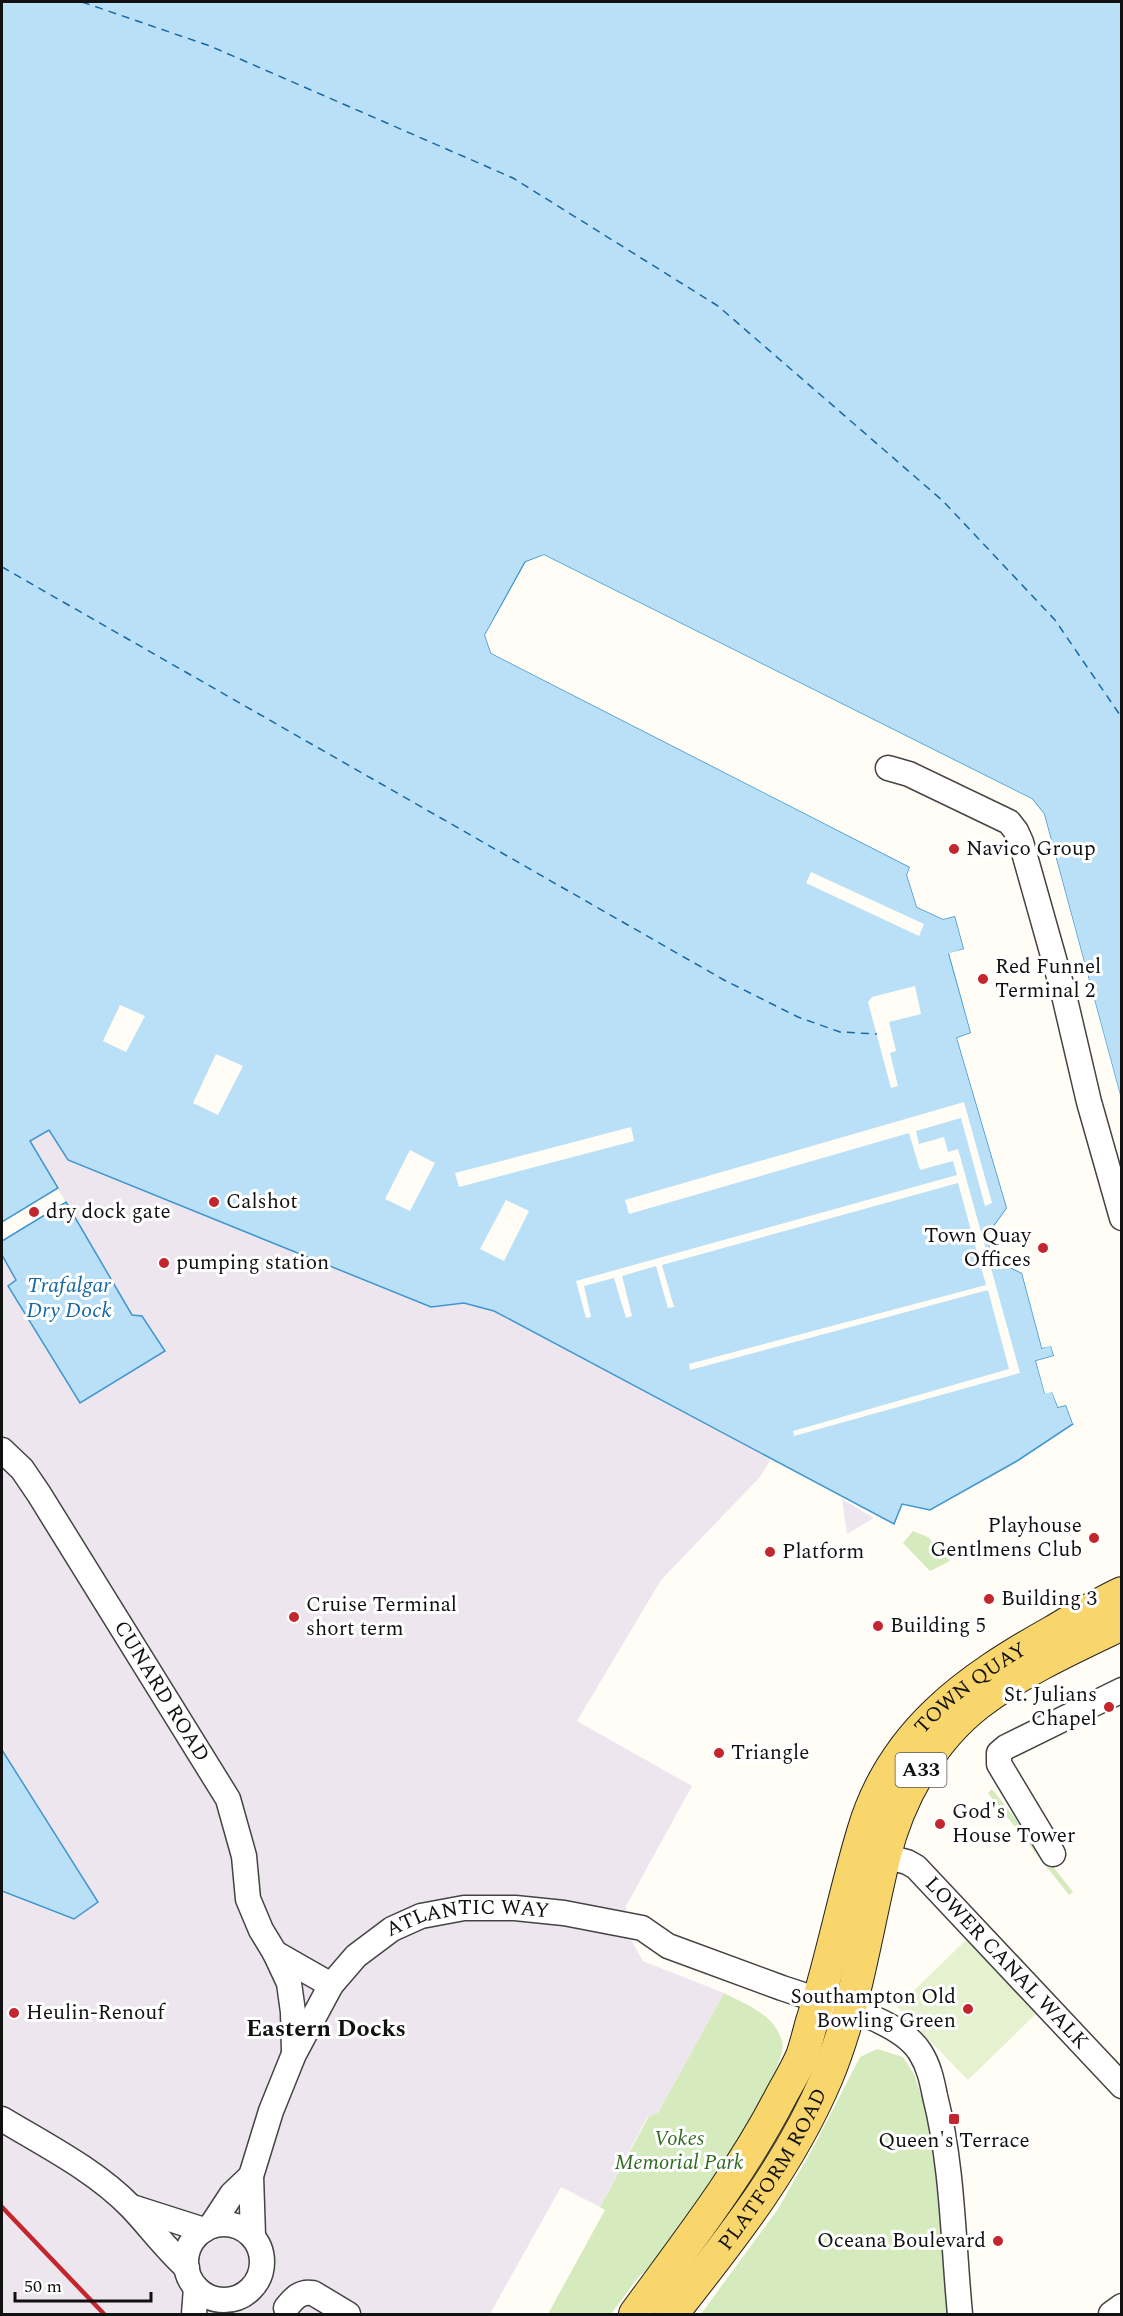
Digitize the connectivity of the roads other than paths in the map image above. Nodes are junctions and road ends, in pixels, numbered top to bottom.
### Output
1 (888, 768) dead end
2 (1122, 1218) edge
3 (2, 1450) edge
4 (1122, 1593) edge
5 (1122, 1624) edge
6 (1122, 1690) edge
7 (1053, 1854) dead end
8 (884, 1856) junction
9 (275, 1953) junction
10 (331, 1985) junction
11 (819, 1999) junction
12 (850, 2010) junction
13 (294, 2054) junction
14 (1122, 2086) edge
15 (2, 2119) edge
16 (251, 2176) junction
17 (130, 2206) junction
18 (207, 2228) junction
19 (253, 2236) junction
20 (192, 2278) junction
21 (233, 2302) edge
22 (1122, 2306) edge
23 (293, 2311) edge
24 (194, 2314) edge
25 (348, 2314) edge
26 (634, 2314) edge
27 (672, 2314) edge
28 (960, 2314) edge
29 (1111, 2314) edge

1 - 2 street
3 - 9 street, CUNARD ROAD
4 - 11 main road, TOWN QUAY / A33
5 - 8 main road, TOWN QUAY / A33
6 - 7 street
8 - 12 main road, TOWN QUAY / A33
8 - 14 street, LOWER CANAL WALK
9 - 10 street, CUNARD ROAD
9 - 13 street, CUNARD ROAD
10 - 11 street, ATLANTIC WAY
10 - 13 street, ATLANTIC WAY
11 - 12 street, ATLANTIC WAY
11 - 26 main road, PLATFORM ROAD / A33
12 - 27 main road, PLATFORM ROAD / A33
12 - 28 street, ATLANTIC WAY
13 - 16 street, ATLANTIC WAY
15 - 17 street
16 - 18 street, ATLANTIC WAY
16 - 19 street, ATLANTIC WAY
17 - 18 street
17 - 20 street
18 - 19 street
18 - 20 street
19 - 21 street
20 - 21 street
20 - 24 street
21 - 23 street
22 - 29 street
23 - 25 street

